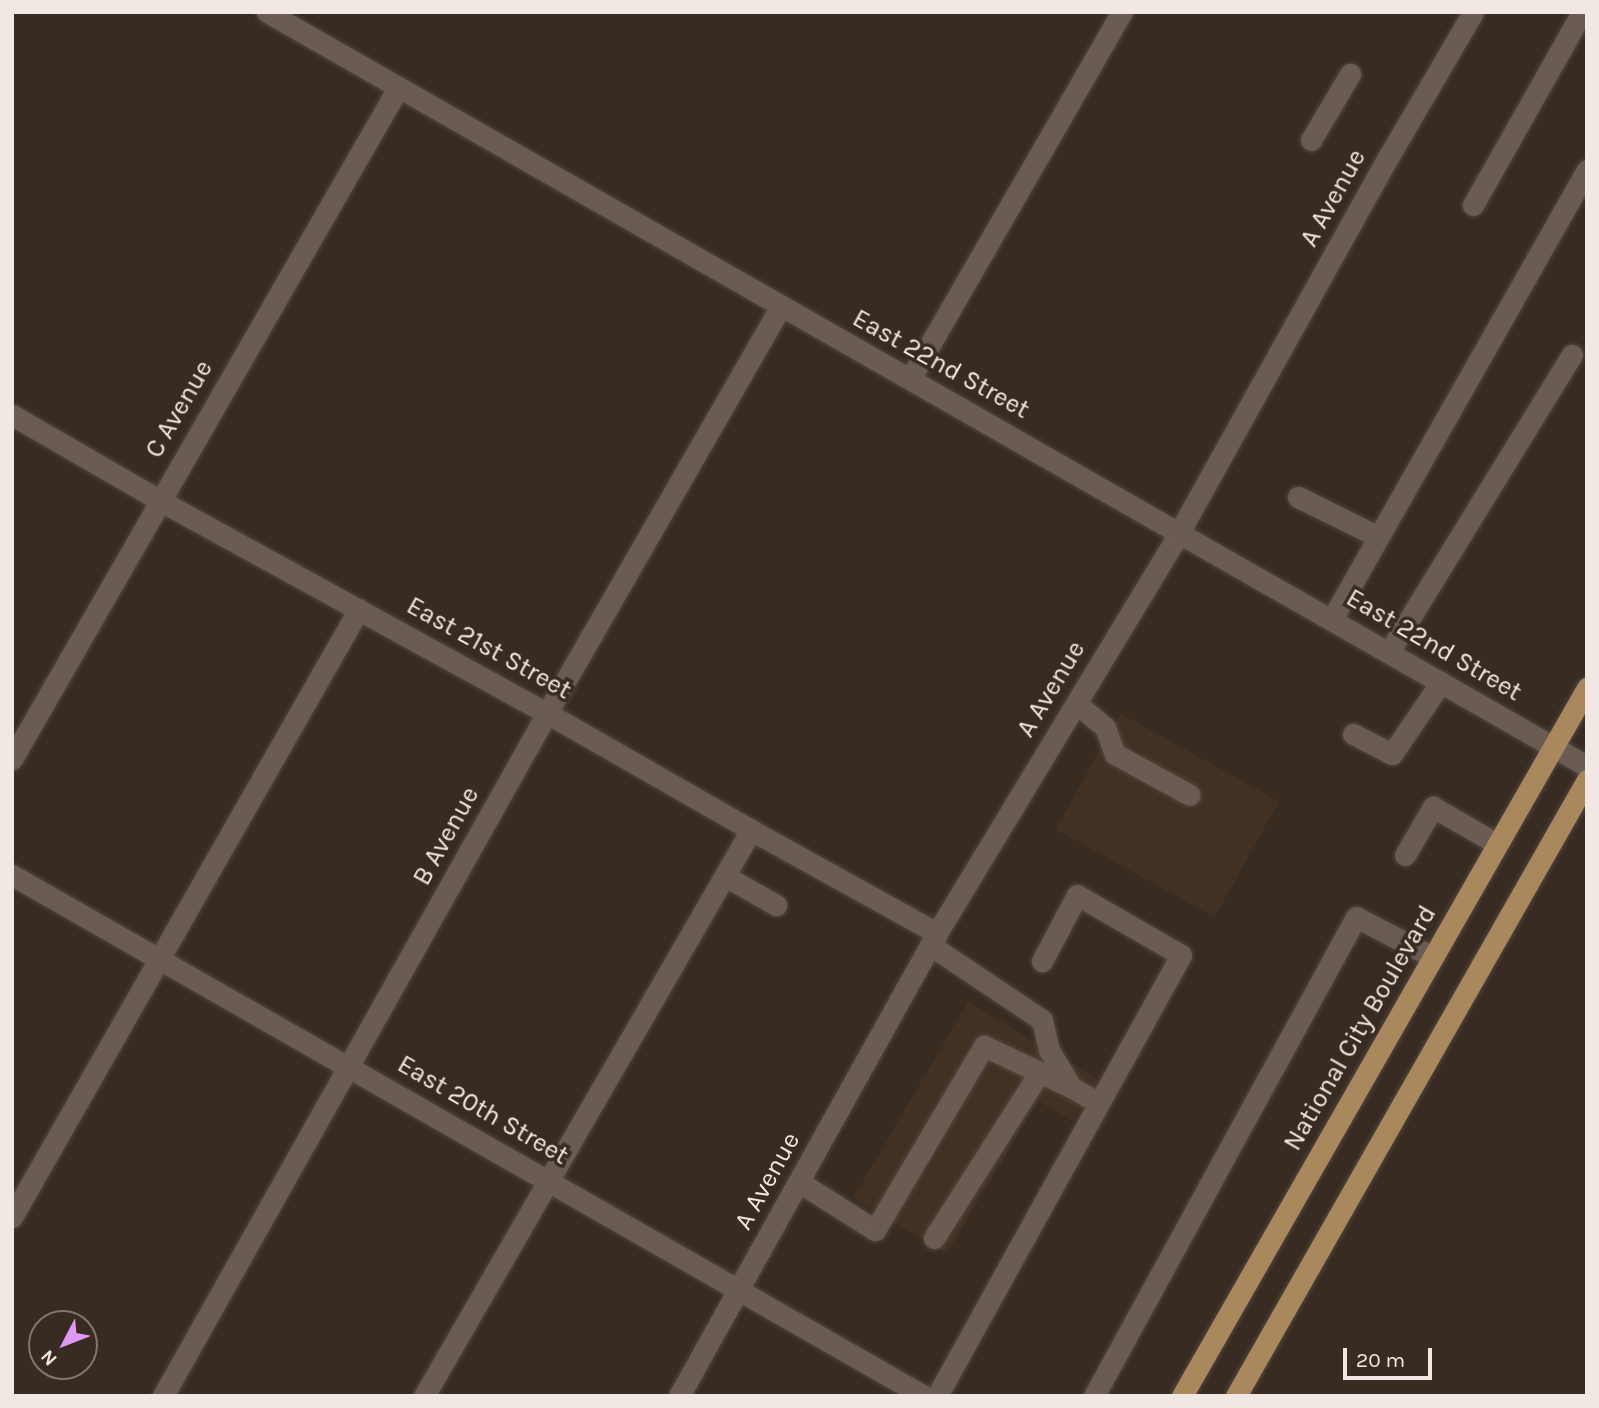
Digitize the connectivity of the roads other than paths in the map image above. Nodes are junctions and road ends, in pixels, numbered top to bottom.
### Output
1 (267, 12) edge
2 (1122, 12) edge
3 (1473, 12) edge
4 (1582, 12) edge
5 (1350, 74) dead end
6 (398, 88) junction
7 (1311, 141) dead end
8 (1587, 170) edge
9 (1473, 205) dead end
10 (781, 306) junction
11 (1572, 355) dead end
12 (911, 379) junction
13 (12, 415) edge
14 (1298, 497) dead end
15 (159, 500) junction
16 (1180, 531) junction
17 (1379, 537) junction
18 (359, 609) junction
19 (1332, 619) junction
20 (1389, 652) junction
21 (1441, 682) junction
22 (1587, 688) edge
23 (1076, 703) junction
24 (548, 713) junction
25 (1353, 734) dead end
26 (1553, 746) junction
27 (12, 759) edge
28 (1587, 766) edge
29 (1587, 780) edge
30 (1190, 795) dead end
31 (751, 830) junction
32 (1497, 844) junction
33 (1405, 855) dead end
34 (12, 876) edge
35 (725, 876) junction
36 (776, 905) dead end
37 (934, 939) junction
38 (1433, 957) junction
39 (161, 961) junction
40 (1042, 961) dead end
41 (349, 1066) junction
42 (1039, 1073) junction
43 (1071, 1087) junction
44 (1099, 1103) junction
45 (549, 1181) junction
46 (799, 1182) junction
47 (12, 1217) edge
48 (934, 1238) dead end
49 (738, 1291) junction
50 (163, 1396) edge
51 (424, 1396) edge
52 (679, 1396) edge
53 (924, 1396) edge
54 (937, 1396) edge
55 (1094, 1396) edge
56 (1182, 1396) edge
57 (1236, 1396) edge

1 - 6 street, East 22nd Street
2 - 12 street
3 - 16 street, A Avenue
4 - 9 street
5 - 7 street
6 - 10 street, East 22nd Street
6 - 15 street, C Avenue
8 - 17 street
10 - 12 street, East 22nd Street
10 - 24 street, B Avenue
11 - 20 street
12 - 16 street, East 22nd Street
13 - 15 street, East 21st Street
14 - 17 street
15 - 18 street, East 21st Street
15 - 27 street, C Avenue
16 - 19 street, East 22nd Street
16 - 23 street, A Avenue
17 - 19 street
18 - 24 street, East 21st Street
18 - 39 street
19 - 20 street, East 22nd Street
20 - 21 street, East 22nd Street
21 - 25 street
21 - 26 street, East 22nd Street
22 - 26 main road, National City Boulevard
23 - 30 street
23 - 37 street, A Avenue
24 - 31 street, East 21st Street
24 - 41 street, B Avenue
26 - 28 street, East 22nd Street
26 - 32 main road, National City Boulevard
29 - 57 main road
31 - 35 street
31 - 37 street, East 21st Street
32 - 33 street
32 - 38 main road, National City Boulevard
34 - 39 street, East 20th Street
35 - 36 street
35 - 45 street
37 - 43 street, East 21st Street
37 - 46 street, A Avenue
38 - 55 street
38 - 56 main road, National City Boulevard
39 - 41 street, East 20th Street
39 - 47 street
40 - 44 street
41 - 45 street, East 20th Street
41 - 50 street, B Avenue
42 - 43 street
42 - 46 street
42 - 48 street
43 - 44 street
44 - 54 street
45 - 49 street, East 20th Street
45 - 51 street
46 - 49 street, A Avenue
49 - 52 street, A Avenue
49 - 53 street, East 20th Street

